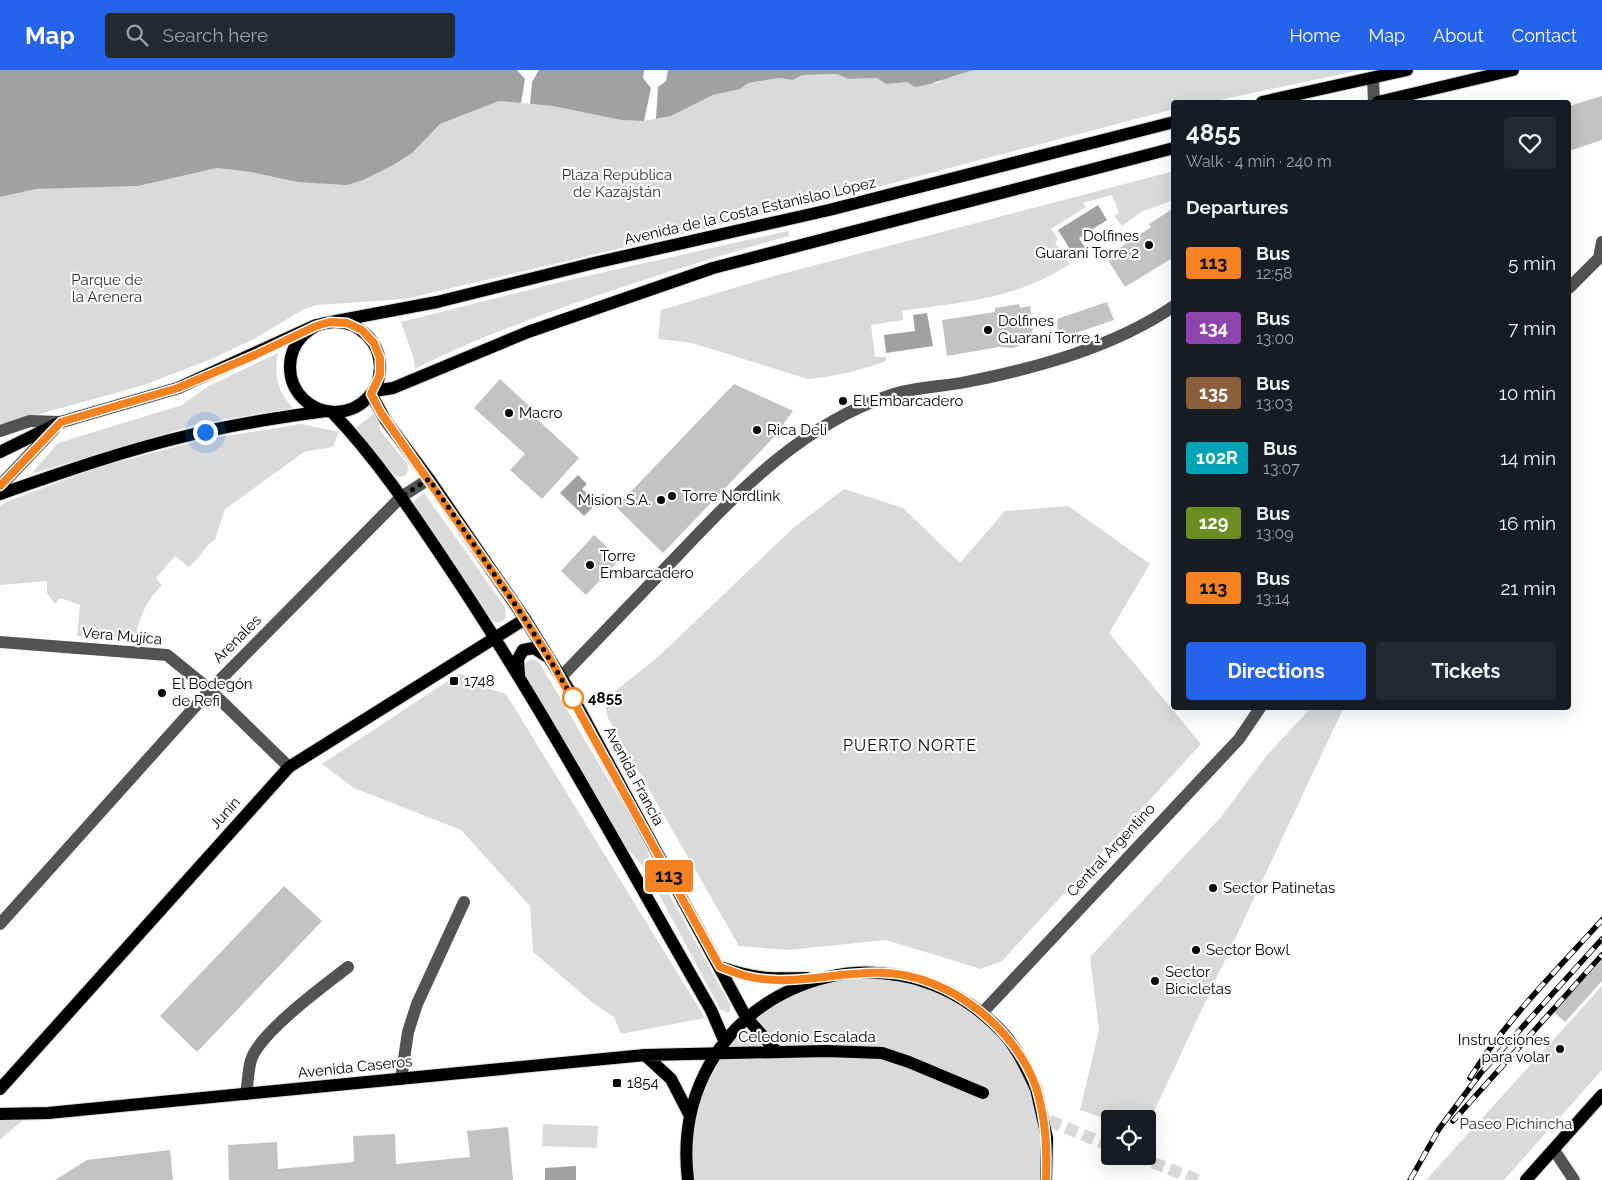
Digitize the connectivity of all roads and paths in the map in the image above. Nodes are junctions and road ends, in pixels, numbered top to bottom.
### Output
1 (1407, 70) edge
2 (1513, 70) edge
3 (1373, 78) junction
4 (1271, 100) edge
5 (1374, 100) edge
6 (1386, 100) edge
7 (1171, 123) edge
8 (1171, 149) edge
9 (1602, 242) edge
10 (1571, 286) edge
11 (1171, 308) edge
12 (330, 322) junction
13 (316, 326) junction
14 (372, 393) junction
15 (329, 412) junction
16 (61, 422) junction
17 (0, 430) edge
18 (0, 452) edge
19 (429, 479) junction
20 (0, 486) edge
21 (0, 494) edge
22 (401, 497) junction
23 (525, 619) junction
24 (496, 638) junction
25 (0, 642) edge
26 (550, 659) junction
27 (561, 677) junction
28 (520, 679) junction
29 (210, 690) junction
30 (1259, 710) edge
31 (289, 767) junction
32 (464, 902) dead end
33 (0, 924) edge
34 (348, 967) dead end
35 (720, 967) junction
36 (820, 978) junction
37 (982, 1013) junction
38 (746, 1017) junction
39 (724, 1040) junction
40 (777, 1052) junction
41 (714, 1054) junction
42 (645, 1055) junction
43 (401, 1079) junction
44 (0, 1089) edge
45 (983, 1093) tunnel mouth
46 (246, 1094) junction
47 (1602, 1095) edge
48 (0, 1114) edge
49 (689, 1114) junction
50 (1554, 1150) junction
51 (688, 1180) edge
52 (1046, 1180) edge
53 (1526, 1180) edge
54 (1574, 1180) edge

1 - 3 main road
2 - 6 main road
3 - 4 main road
3 - 5 street
7 - 12 main road, Avenida de la Costa Estanislao López
8 - 14 main road
9 - 10 street
11 - 27 street
12 - 13 main road
12 - 14 main road
13 - 15 main road
13 - 16 main road
14 - 15 main road
14 - 19 main road, Avenida Francia
15 - 21 main road
15 - 22 main road
16 - 17 street
16 - 18 main road
16 - 20 main road
19 - 22 street, Arenales
19 - 23 main road, Avenida Francia
22 - 24 main road
22 - 29 street, Arenales
23 - 24 main road, Junín
23 - 26 main road, Avenida Francia
24 - 28 main road
24 - 31 main road, Junín
25 - 29 street, Vera Mujíca
26 - 27 main road, Avenida Francia
26 - 28 main road
27 - 35 main road, Avenida Francia
28 - 39 main road
29 - 31 street, Vera Mujíca
29 - 33 street, Arenales
30 - 37 street, Central Argentino
31 - 44 main road, Junín
32 - 43 street
34 - 46 street
35 - 36 main road
35 - 38 main road, Avenida Francia
36 - 37 main road
36 - 38 main road
37 - 52 main road, bridge
38 - 39 main road
38 - 40 main road, Avenida Francia
39 - 41 main road
40 - 41 main road, Celedonio Escalada
40 - 45 main road, Celedonio Escalada
41 - 42 main road, Avenida Caseros
41 - 49 main road
42 - 43 main road, Avenida Caseros
42 - 49 main road
43 - 46 main road, Avenida Caseros
46 - 48 main road, Avenida Caseros
47 - 50 main road
49 - 51 main road
50 - 53 main road
50 - 54 street

